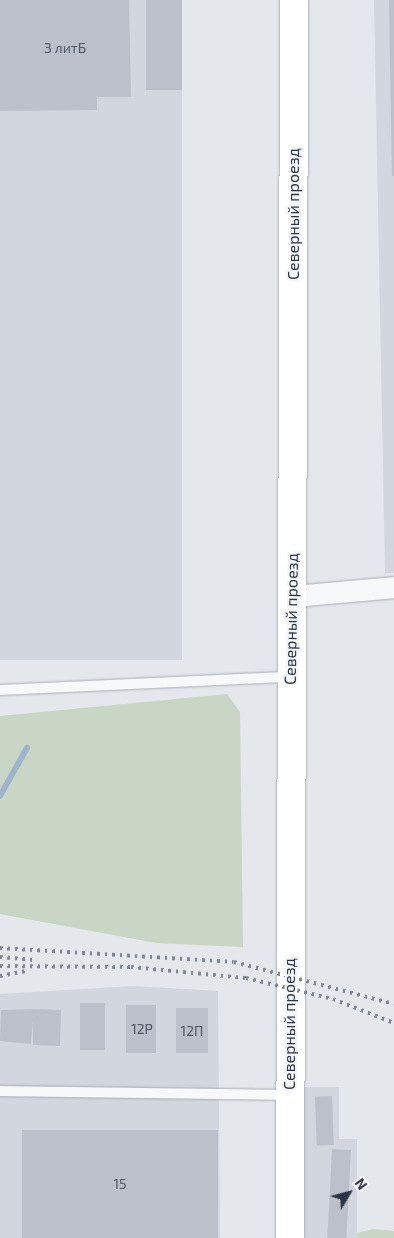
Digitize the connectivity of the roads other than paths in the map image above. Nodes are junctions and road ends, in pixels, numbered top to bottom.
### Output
1 (294, 0) edge
2 (394, 587) edge
3 (292, 596) junction
4 (290, 677) junction
5 (0, 690) edge
6 (0, 1091) edge
7 (289, 1095) junction
8 (290, 1238) edge

1 - 3 street, Северный проезд
2 - 3 street
3 - 4 street, Северный проезд
4 - 5 lane
4 - 7 street, Северный проезд
6 - 7 lane
7 - 8 street, Северный проезд

